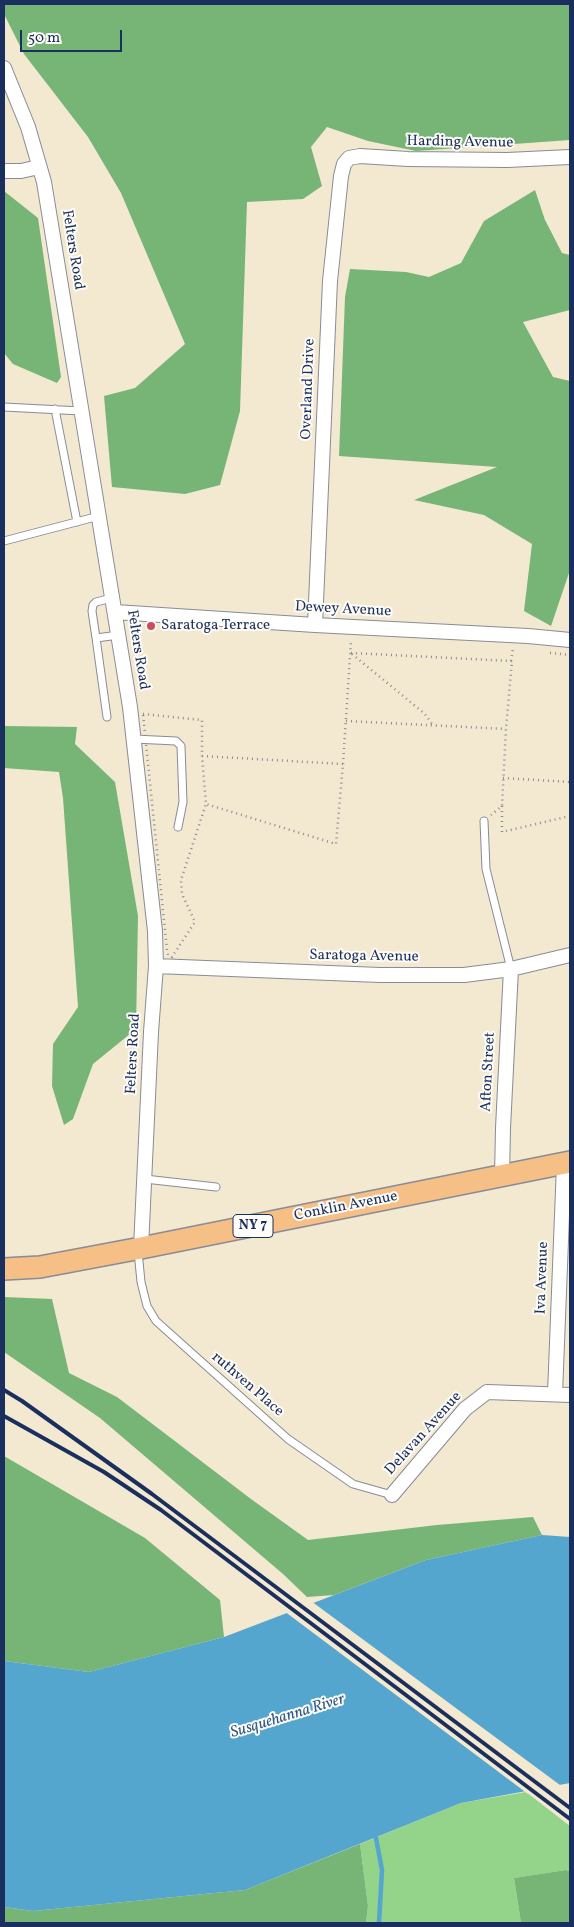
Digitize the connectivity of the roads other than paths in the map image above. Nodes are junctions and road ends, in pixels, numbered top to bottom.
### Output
1 (4, 68) edge
2 (570, 157) edge
3 (349, 158) joint
4 (39, 167) junction
5 (4, 171) edge
6 (4, 407) edge
7 (55, 409) junction
8 (81, 411) junction
9 (99, 516) junction
10 (77, 522) junction
11 (4, 541) edge
12 (114, 604) junction
13 (315, 625) junction
14 (119, 635) junction
15 (96, 638) junction
16 (570, 640) edge
17 (107, 717) dead end
18 (134, 739) junction
19 (484, 821) road end
20 (178, 827) dead end
21 (570, 955) edge
22 (156, 966) junction
23 (512, 970) junction
24 (567, 1163) edge
25 (502, 1177) junction
26 (144, 1179) junction
27 (216, 1187) dead end
28 (140, 1248) junction
29 (4, 1269) edge
30 (555, 1394) junction
31 (570, 1395) edge
32 (392, 1495) joint

1 - 4 street, Felters Road
2 - 3 street, Harding Avenue
3 - 13 street, Overland Drive
4 - 5 street
4 - 8 street, Felters Road
6 - 7 lane
7 - 8 lane
7 - 10 lane
8 - 9 street, Felters Road
9 - 10 lane
9 - 12 street, Felters Road
10 - 11 lane
12 - 13 street, Dewey Avenue
12 - 14 street, Felters Road
12 - 15 lane
13 - 16 street, Dewey Avenue
14 - 15 lane
14 - 18 street, Felters Road
15 - 17 lane
18 - 20 lane
18 - 22 street, Felters Road
19 - 23 lane
21 - 23 street, Saratoga Avenue
22 - 23 street, Saratoga Avenue
22 - 26 street, Felters Road
23 - 25 street, Afton Street
24 - 25 main road, Conklin Avenue / NY 7
24 - 30 street, Iva Avenue
25 - 28 main road, Conklin Avenue / NY 7
26 - 27 lane
26 - 28 street, Felters Road
28 - 29 main road, Conklin Avenue / NY 7
28 - 32 lane, ruthven Place
30 - 31 street, Delavan Avenue
30 - 32 street, Delavan Avenue

